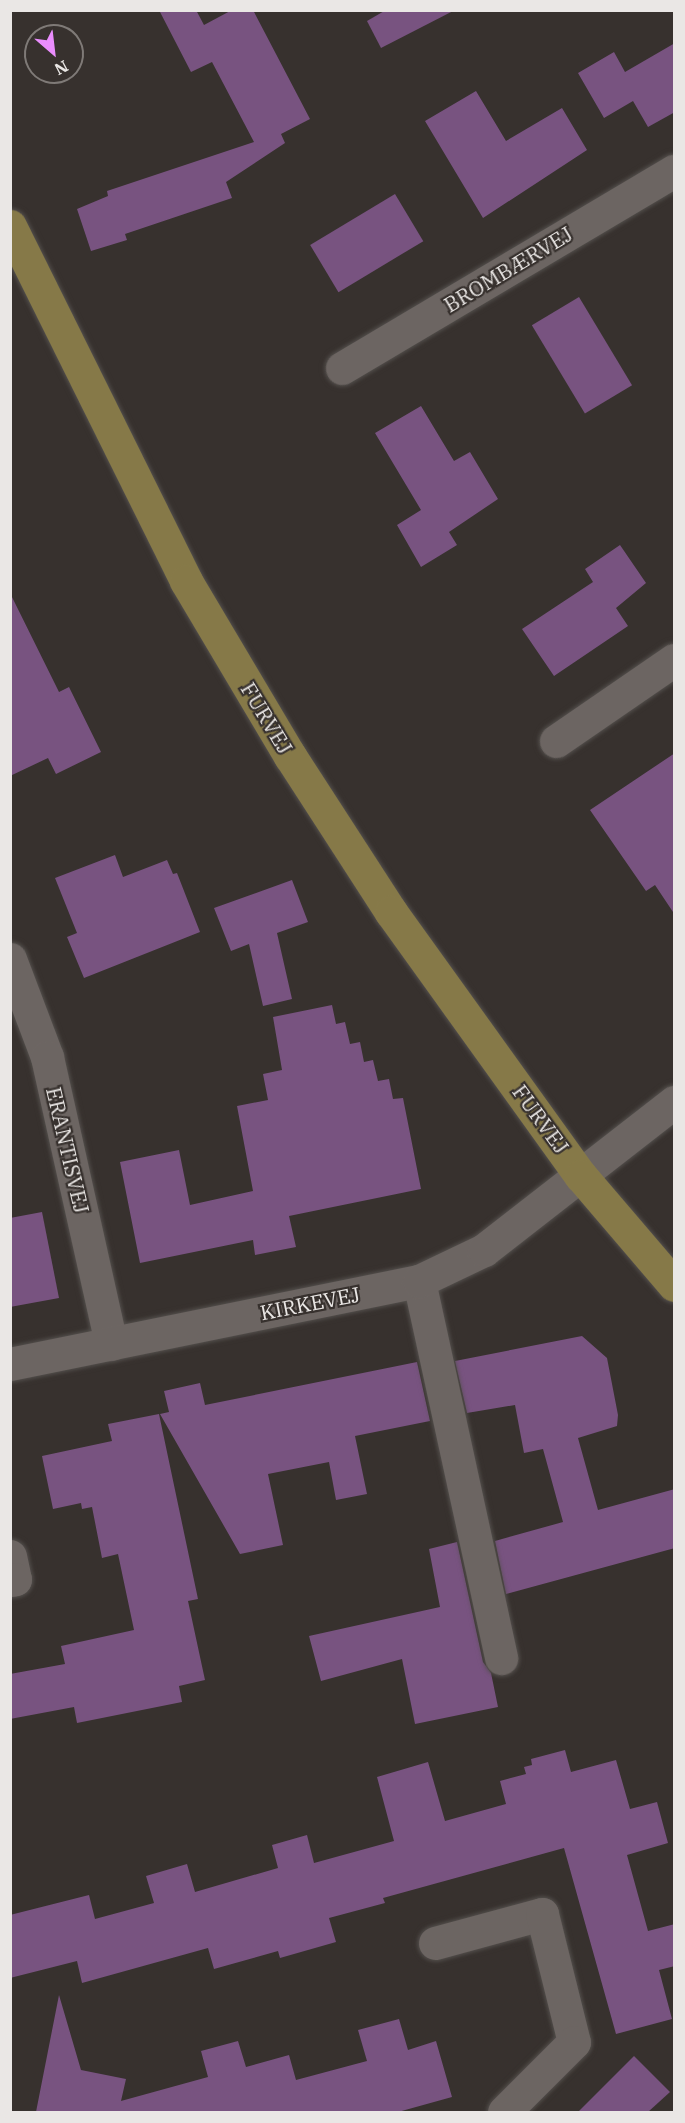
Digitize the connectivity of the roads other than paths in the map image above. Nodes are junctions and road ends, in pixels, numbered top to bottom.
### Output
1 (675, 171) edge
2 (10, 226) edge
3 (342, 368) dead end
4 (675, 660) edge
5 (556, 741) dead end
6 (10, 959) edge
7 (675, 1102) edge
8 (581, 1176) junction
9 (419, 1281) junction
10 (675, 1285) edge
11 (111, 1344) junction
12 (10, 1364) edge
13 (10, 1556) edge
14 (10, 1580) edge
15 (501, 1658) dead end
16 (435, 1943) dead end
17 (504, 2112) edge

1 - 3 street, BROMBÆRVEJ
2 - 8 main road, FURVEJ
4 - 5 street
6 - 11 street, ERANTISVEJ
7 - 8 street, FURVEJ
8 - 9 street, KIRKEVEJ
8 - 10 main road, FURVEJ
9 - 11 street, KIRKEVEJ
9 - 15 street
11 - 12 street, KIRKEVEJ
13 - 14 street
16 - 17 street

